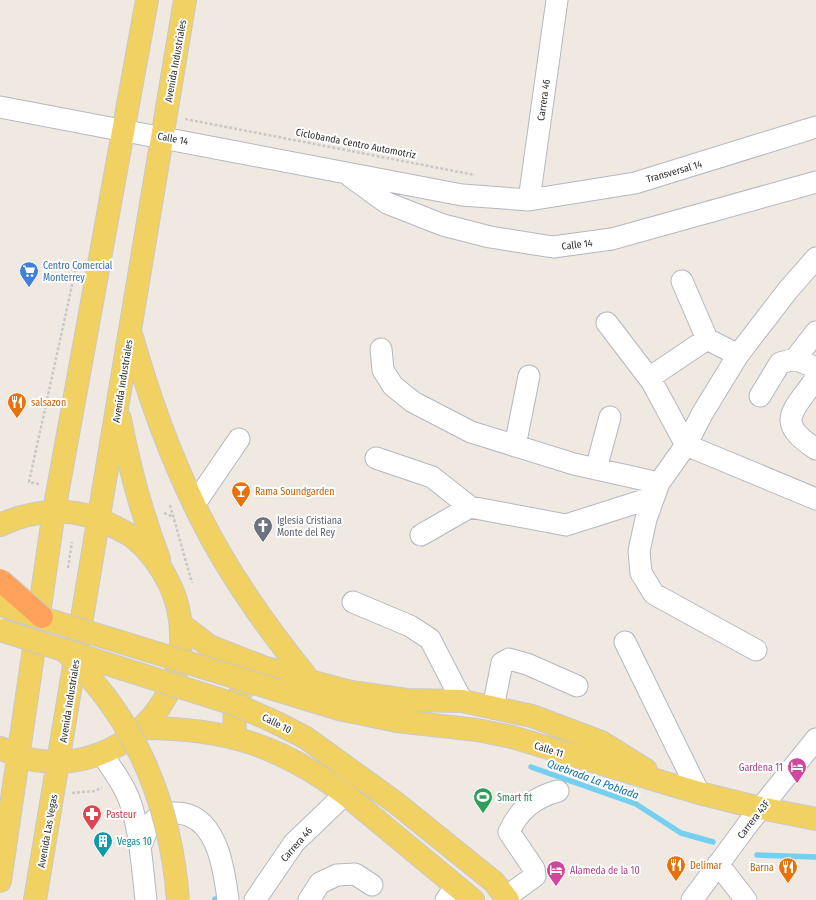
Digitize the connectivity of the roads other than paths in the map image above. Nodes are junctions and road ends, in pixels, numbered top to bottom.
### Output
1 (146, 0) edge
2 (185, 0) edge
3 (557, 0) edge
4 (0, 107) edge
5 (816, 128) edge
6 (122, 130) junction
7 (162, 136) junction
8 (345, 173) junction
9 (816, 182) edge
10 (529, 200) junction
11 (816, 258) edge
12 (682, 281) dead end
13 (607, 322) dead end
14 (130, 331) junction
15 (816, 332) edge
16 (707, 339) junction
17 (380, 349) dead end
18 (738, 355) junction
19 (795, 359) junction
20 (816, 368) edge
21 (529, 376) dead end
22 (649, 378) junction
23 (816, 378) edge
24 (760, 396) dead end
25 (118, 406) junction
26 (610, 417) dead end
27 (239, 439) dead end
28 (686, 445) junction
29 (514, 446) junction
30 (816, 449) edge
31 (376, 458) dead end
32 (596, 469) junction
33 (656, 490) junction
34 (816, 499) edge
35 (194, 505) junction
36 (470, 507) junction
37 (54, 511) junction
38 (99, 519) junction
39 (0, 525) edge
40 (421, 535) dead end
41 (162, 568) junction
42 (0, 580) edge
43 (353, 602) dead end
44 (0, 605) edge
45 (42, 617) junction
46 (182, 625) junction
47 (0, 630) edge
48 (626, 642) dead end
49 (63, 649) junction
50 (756, 650) dead end
51 (263, 667) junction
52 (310, 681) junction
53 (577, 686) dead end
54 (462, 701) junction
55 (493, 708) junction
56 (143, 728) junction
57 (236, 738) junction
58 (816, 739) edge
59 (10, 752) edge
60 (102, 754) junction
61 (59, 762) junction
62 (671, 786) junction
63 (558, 791) dead end
64 (699, 793) junction
65 (346, 794) junction
66 (760, 808) junction
67 (816, 819) edge
68 (140, 848) junction
69 (718, 864) junction
70 (0, 881) edge
71 (372, 885) dead end
72 (451, 893) edge
73 (507, 898) edge
74 (35, 900) edge
75 (146, 900) edge
76 (178, 900) edge
77 (228, 900) edge
78 (255, 900) edge
79 (309, 900) edge
80 (473, 900) edge
81 (692, 900) edge
82 (746, 900) edge

1 - 6 main road
2 - 7 main road, Avenida Industriales
3 - 10 street, Carrera 46
4 - 6 street, Calle 14
5 - 10 street, Transversal 14
6 - 7 street, Calle 14
6 - 37 main road
7 - 8 street, Calle 14
7 - 14 main road, Avenida Industriales
8 - 9 street, Calle 14
8 - 10 street, Calle 14
11 - 18 street
12 - 16 street
13 - 22 street
14 - 25 main road, Avenida Industriales
14 - 35 main road
15 - 19 street
16 - 18 street
16 - 22 street
17 - 29 street
18 - 28 street
19 - 20 street
19 - 24 street
21 - 29 street
22 - 28 street
23 - 30 street
25 - 38 main road, Avenida Industriales
25 - 41 main road
26 - 32 street
27 - 35 street
28 - 33 street
28 - 34 street
29 - 32 street
31 - 36 street
32 - 33 street
33 - 36 street
33 - 50 street
35 - 52 main road
36 - 40 street
37 - 38 main road
37 - 39 main road
37 - 59 main road
38 - 41 main road
38 - 61 main road, Avenida Industriales
41 - 46 main road
42 - 45 highway, bridge
43 - 54 street
44 - 45 main road, bridge
45 - 62 main road, Calle 11, bridge
46 - 51 main road
46 - 56 main road
47 - 49 main road, Calle 10, bridge
48 - 64 street
49 - 73 main road, Calle 10, bridge
49 - 76 main road, bridge
51 - 52 main road
51 - 57 main road
52 - 54 main road
53 - 55 street
54 - 55 main road
55 - 62 main road
56 - 57 main road
56 - 60 main road
57 - 65 main road
58 - 66 street, Carrera 43F
59 - 61 main road
59 - 70 main road
60 - 61 main road
60 - 68 street
61 - 74 main road, Avenida Las Vegas
62 - 64 main road, Calle 11
63 - 73 street
64 - 66 main road, Calle 11
65 - 72 main road
65 - 78 street, Carrera 46
66 - 67 main road, Calle 11
66 - 69 street, Carrera 43F
68 - 75 street
68 - 77 street
69 - 81 street, Carrera 43F
69 - 82 street
71 - 79 street
72 - 80 main road

